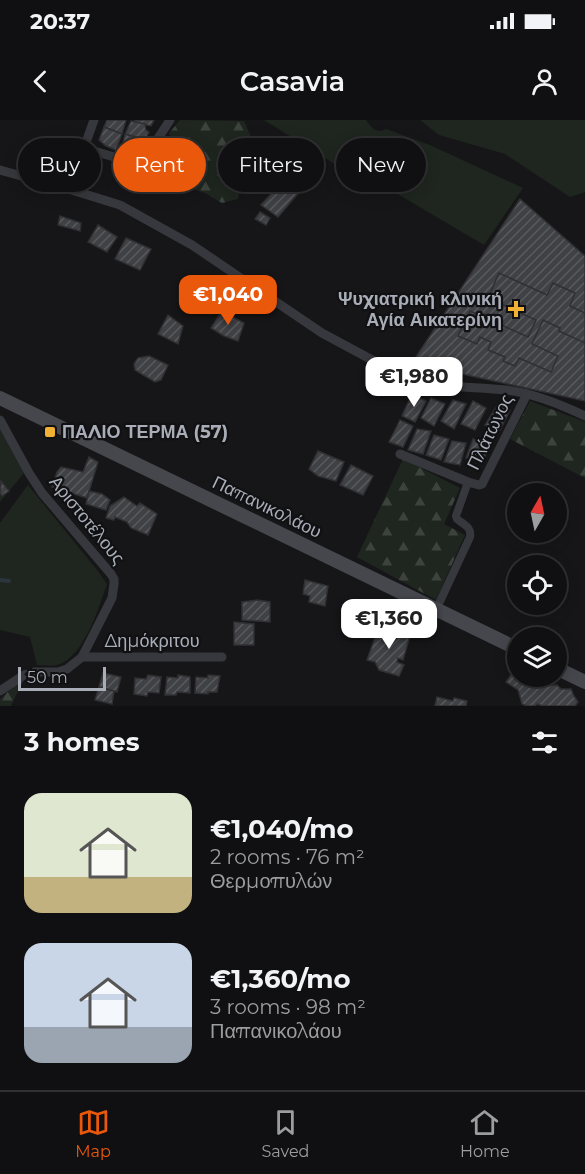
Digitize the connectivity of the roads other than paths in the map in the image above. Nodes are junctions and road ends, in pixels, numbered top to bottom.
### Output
1 (94, 120) edge
2 (170, 120) edge
3 (88, 138) edge
4 (101, 153) edge
5 (0, 170) edge
6 (18, 175) edge
7 (78, 192) edge
8 (527, 394) junction
9 (0, 398) edge
10 (585, 416) edge
11 (0, 420) edge
12 (400, 453) dead end
13 (468, 482) junction
14 (436, 610) junction
15 (507, 643) edge
16 (82, 657) junction
17 (222, 657) dead end
18 (567, 673) edge
19 (585, 682) edge
20 (0, 691) edge

1 - 3 street
2 - 4 street
5 - 6 street
7 - 8 street
8 - 10 street
8 - 13 street, Πλάτωνος
9 - 14 main road, Παπανικολάου
11 - 16 street, Αριστοτέλους
12 - 13 street
13 - 14 street, Πλάτωνος
14 - 15 main road, Παπανικολάου
16 - 17 street, Δημόκριτου
16 - 20 street
18 - 19 main road

